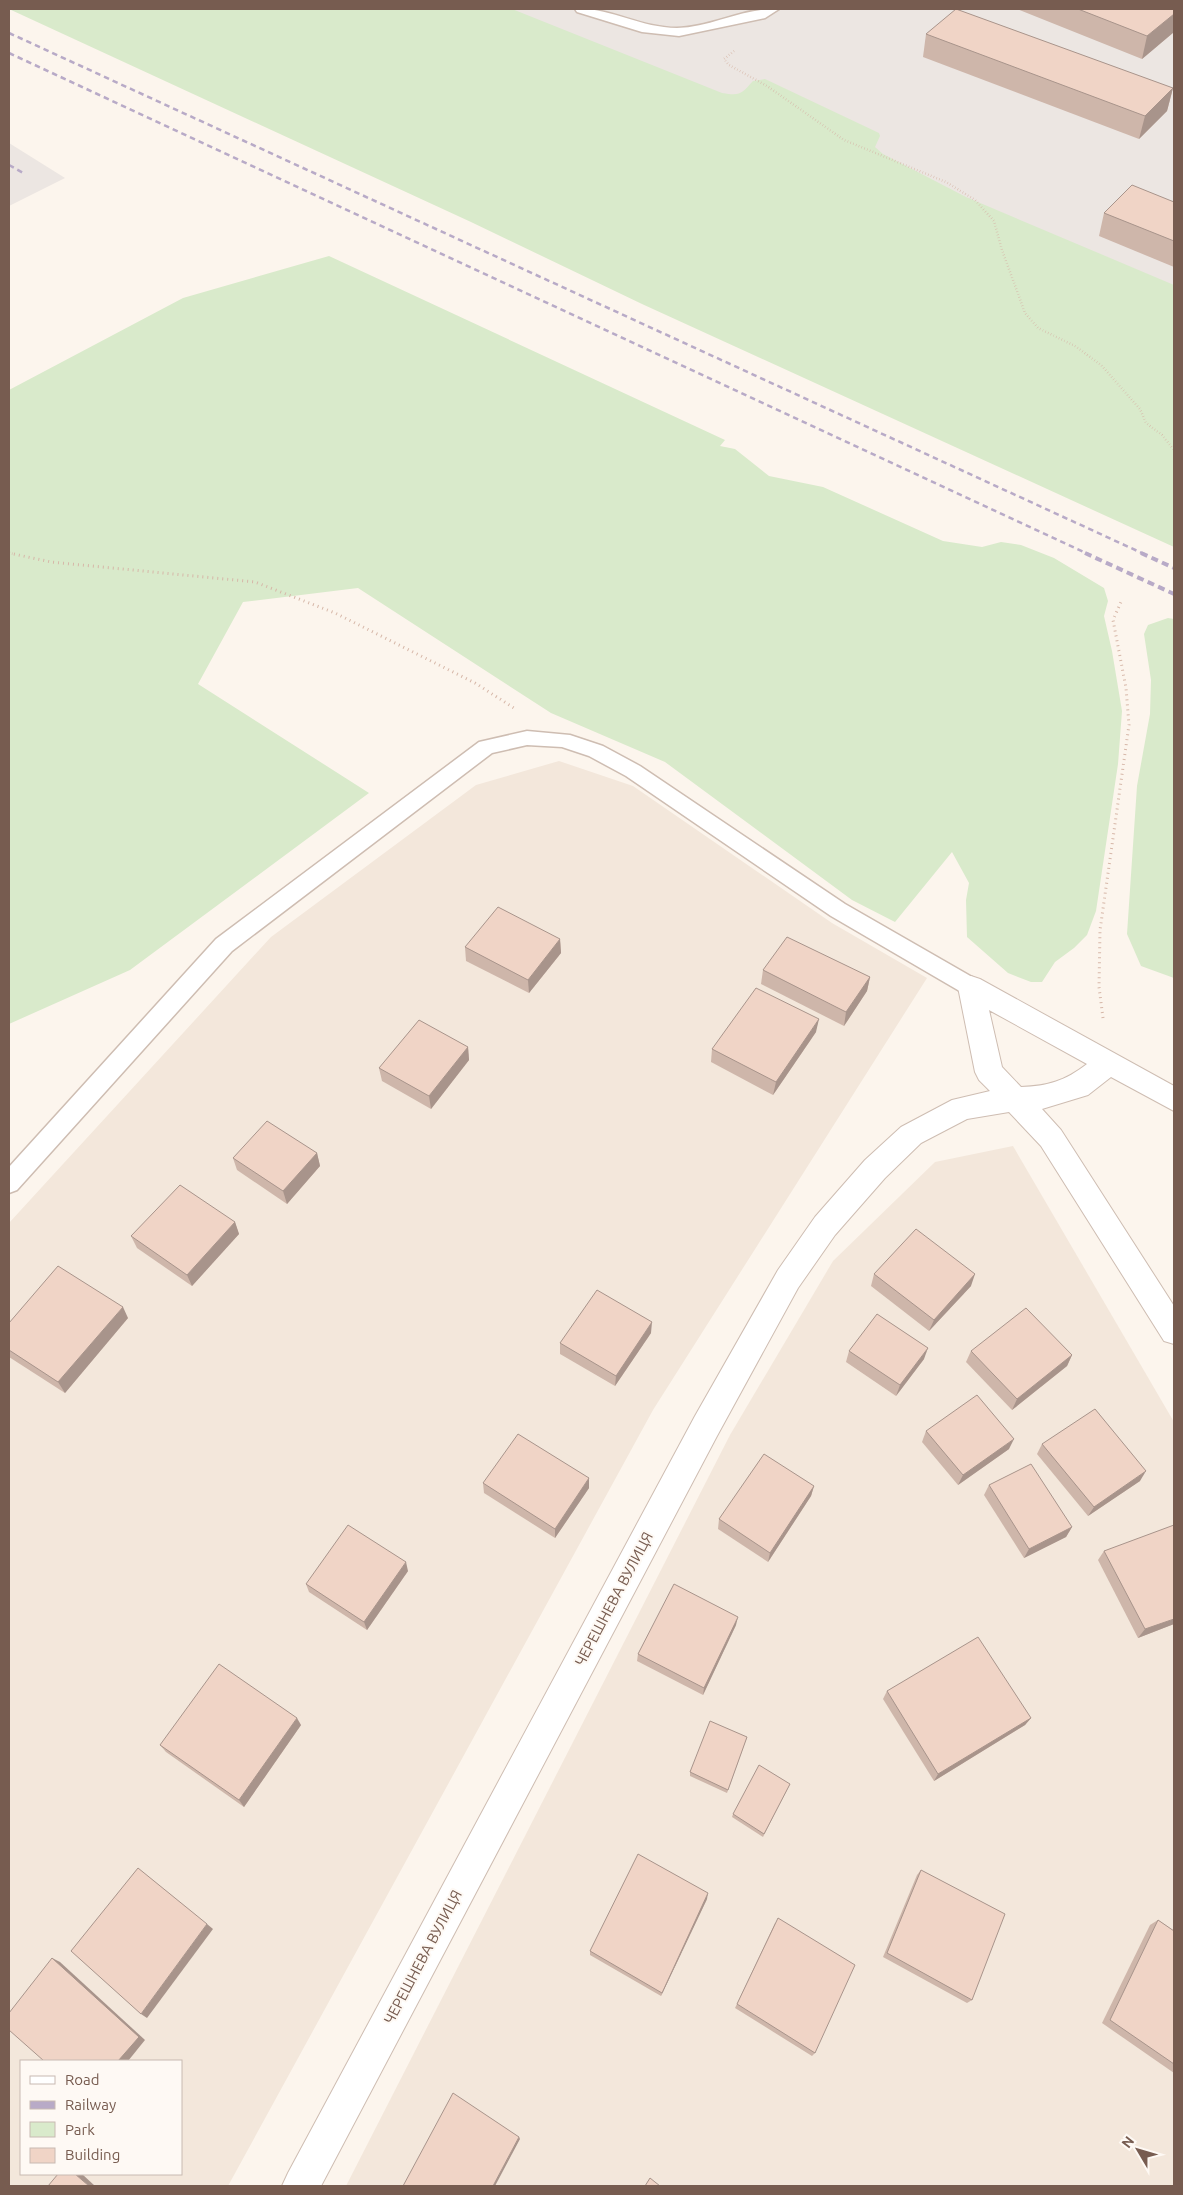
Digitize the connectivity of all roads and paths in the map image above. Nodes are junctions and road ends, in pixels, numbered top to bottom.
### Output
1 (582, 9) edge
2 (769, 11) edge
3 (1174, 450) edge
4 (9, 553) edge
5 (1121, 602) dead end
6 (563, 740) junction
7 (971, 987) junction
8 (1109, 1063) junction
9 (1014, 1099) junction
10 (1174, 1099) edge
11 (9, 1183) edge
12 (1174, 1331) edge
13 (301, 2186) edge

1 - 2 lane
2 - 3 path
4 - 6 path
5 - 8 path
6 - 7 lane
6 - 11 lane
7 - 8 street
7 - 9 street
8 - 9 street, ЧЕРЕШНЕВА ВУЛИЦЯ
8 - 10 street
9 - 12 street
9 - 13 street, ЧЕРЕШНЕВА ВУЛИЦЯ

